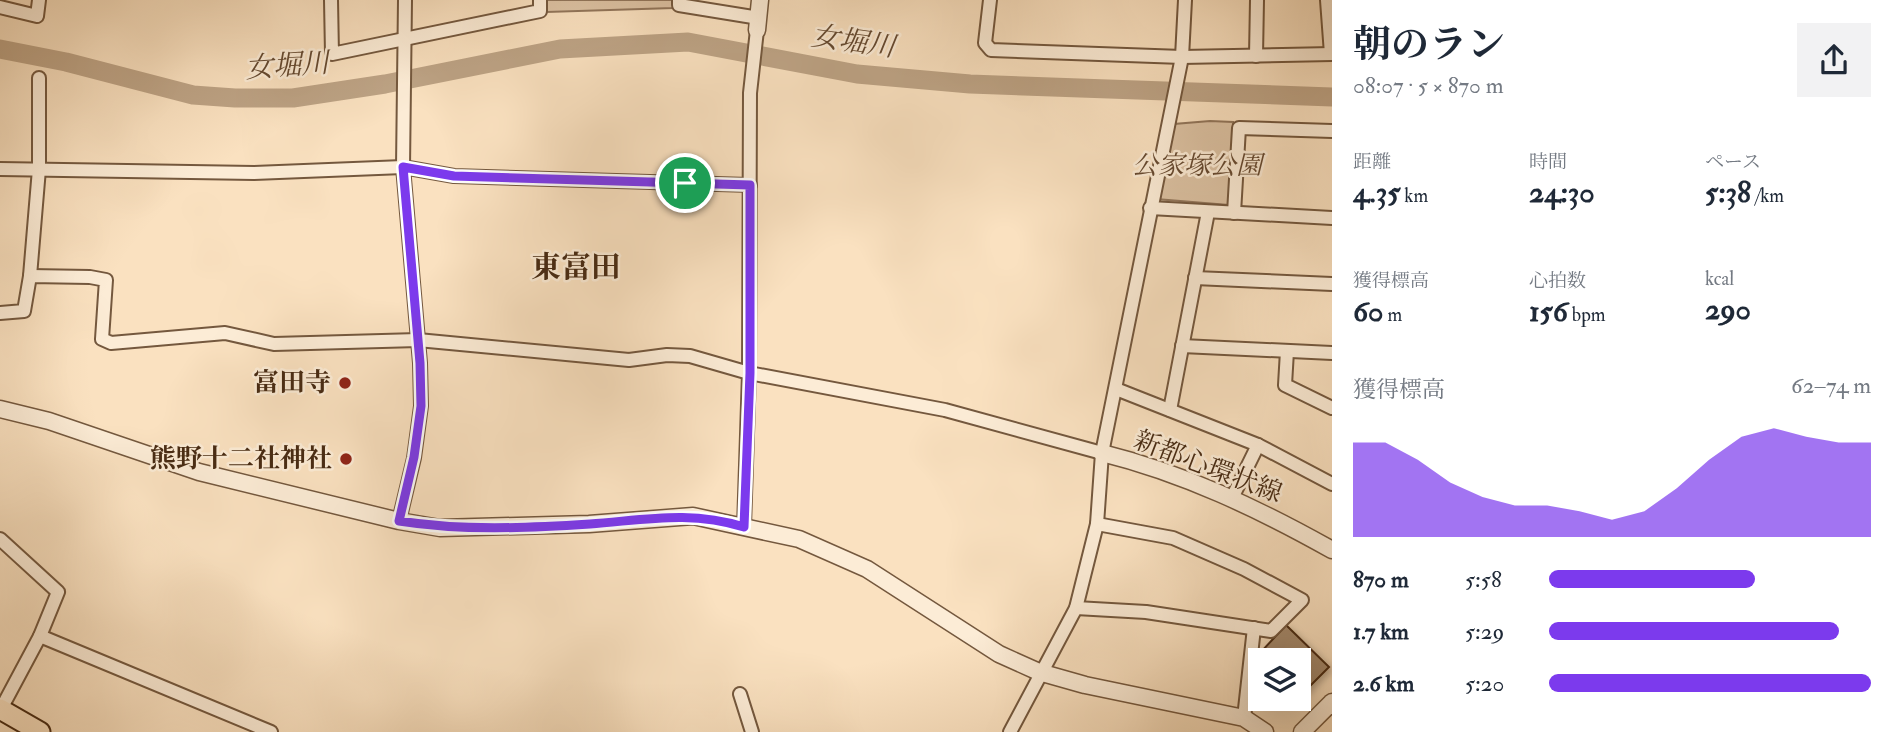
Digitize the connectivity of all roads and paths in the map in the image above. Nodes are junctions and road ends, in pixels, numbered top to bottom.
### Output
1 (39, 0) edge
2 (331, 0) edge
3 (405, 0) edge
4 (540, 0) edge
5 (679, 0) edge
6 (760, 0) edge
7 (990, 0) edge
8 (1185, 0) edge
9 (1256, 0) edge
10 (1327, 0) edge
11 (0, 7) edge
12 (758, 24) junction
13 (405, 45) junction
14 (1331, 54) edge
15 (1256, 56) junction
16 (1181, 62) junction
17 (39, 78) dead end
18 (1332, 131) edge
19 (403, 167) junction
20 (0, 169) edge
21 (39, 169) junction
22 (750, 185) junction
23 (1150, 208) junction
24 (1208, 212) junction
25 (1234, 213) junction
26 (1332, 218) edge
27 (30, 276) junction
28 (1195, 278) junction
29 (1332, 284) edge
30 (0, 313) edge
31 (418, 340) junction
32 (1182, 346) junction
33 (1287, 351) junction
34 (1332, 353) edge
35 (750, 373) junction
36 (1116, 389) junction
37 (1332, 408) edge
38 (0, 409) edge
39 (1170, 410) junction
40 (1258, 445) junction
41 (1102, 453) junction
42 (1332, 484) edge
43 (1232, 498) junction
44 (399, 521) junction
45 (1097, 524) junction
46 (744, 527) junction
47 (0, 539) edge
48 (1332, 550) edge
49 (1076, 608) junction
50 (1254, 628) junction
51 (40, 636) junction
52 (1039, 672) junction
53 (740, 694) dead end
54 (1332, 702) edge
55 (0, 709) edge
56 (1244, 718) junction
57 (0, 724) edge
58 (14, 732) edge
59 (40, 732) edge
60 (271, 732) edge
61 (752, 732) edge
62 (1010, 732) edge
63 (1265, 732) edge
64 (1302, 732) edge

1 - 11 street
2 - 13 street
3 - 13 street
4 - 13 street
5 - 12 street
6 - 12 street
7 - 16 street
8 - 16 street
9 - 15 street
10 - 14 street
12 - 22 street
13 - 19 street
14 - 15 street
15 - 16 street
16 - 23 street
17 - 21 street
18 - 25 street
19 - 21 street
19 - 22 street
19 - 31 street
20 - 21 street
21 - 27 street
22 - 35 street
23 - 24 street
23 - 36 street
24 - 25 street
24 - 28 street
25 - 26 street
27 - 30 street
27 - 31 street
28 - 29 street
28 - 32 street
31 - 35 street
31 - 44 street
32 - 33 street
32 - 39 street
33 - 34 street
33 - 37 street
35 - 41 street
35 - 46 street
36 - 39 street
36 - 41 street
38 - 44 street
39 - 40 street
40 - 42 street
40 - 43 street
41 - 43 street, 新都心環状線
41 - 45 street
43 - 48 street, 新都心環状線
44 - 46 street
45 - 49 street
45 - 50 street
46 - 52 street
47 - 51 street
49 - 50 street
49 - 52 street
50 - 56 street
51 - 55 street
51 - 60 street
52 - 56 street
52 - 62 street
53 - 61 street
54 - 64 street
55 - 59 main road
56 - 63 street
57 - 58 main road

